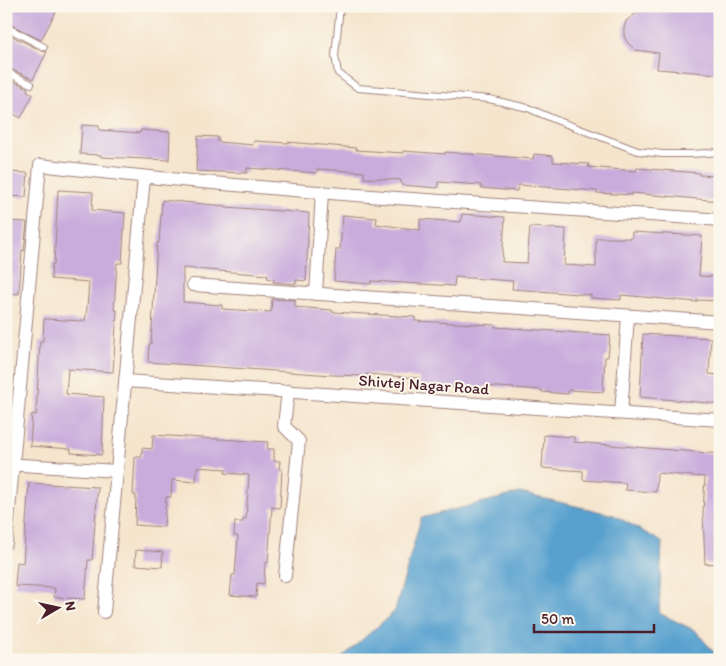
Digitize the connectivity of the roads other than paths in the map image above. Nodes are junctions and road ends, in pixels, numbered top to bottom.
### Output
1 (340, 6) edge
2 (6, 27) edge
3 (44, 47) dead end
4 (6, 72) edge
5 (31, 84) dead end
6 (720, 152) edge
7 (144, 178) junction
8 (322, 192) junction
9 (720, 220) edge
10 (193, 285) dead end
11 (316, 294) junction
12 (628, 316) junction
13 (720, 322) edge
14 (125, 381) junction
15 (288, 391) junction
16 (621, 412) junction
17 (720, 420) edge
18 (9, 464) edge
19 (117, 471) junction
20 (6, 542) edge
21 (285, 576) dead end
22 (104, 612) dead end

1 - 6 lane
2 - 3 lane
4 - 5 lane
7 - 8 street
7 - 14 street
7 - 18 street
8 - 9 street
8 - 11 street
10 - 11 street
11 - 12 street
12 - 13 street
12 - 16 street
14 - 15 street, Shivtej Nagar Road
14 - 19 street
15 - 16 street, Shivtej Nagar Road
15 - 21 street
16 - 17 street, Shivtej Nagar Road
18 - 19 street
18 - 20 street
19 - 22 street

